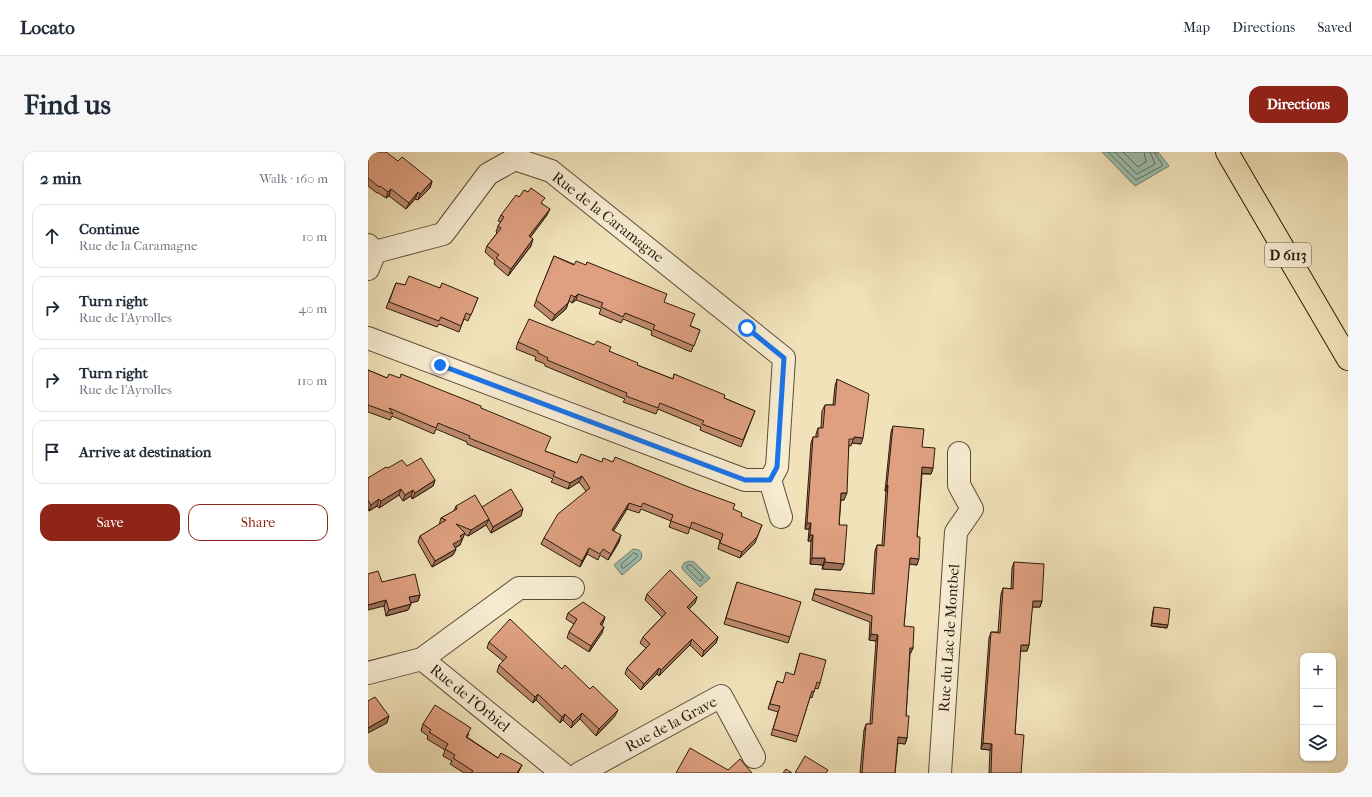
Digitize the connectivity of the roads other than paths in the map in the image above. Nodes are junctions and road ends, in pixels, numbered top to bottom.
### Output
1 (1227, 152) edge
2 (1232, 152) edge
3 (370, 256) edge
4 (1348, 330) edge
5 (368, 338) edge
6 (1348, 359) edge
7 (959, 453) dead end
8 (770, 480) junction
9 (781, 517) dead end
10 (573, 588) dead end
11 (422, 659) junction
12 (368, 673) edge
13 (754, 757) dead end
14 (562, 773) edge
15 (580, 773) edge
16 (940, 773) edge

1 - 6 main road, D 6113
2 - 4 main road, D 6113
3 - 8 street, Rue de la Caramagne
5 - 8 street
7 - 16 street, Rue du Lac de Montbel
8 - 9 street
10 - 11 street
11 - 12 street, Rue de l'Orbiel
11 - 14 street, Rue de l'Orbiel
13 - 15 street, Rue de la Grave

